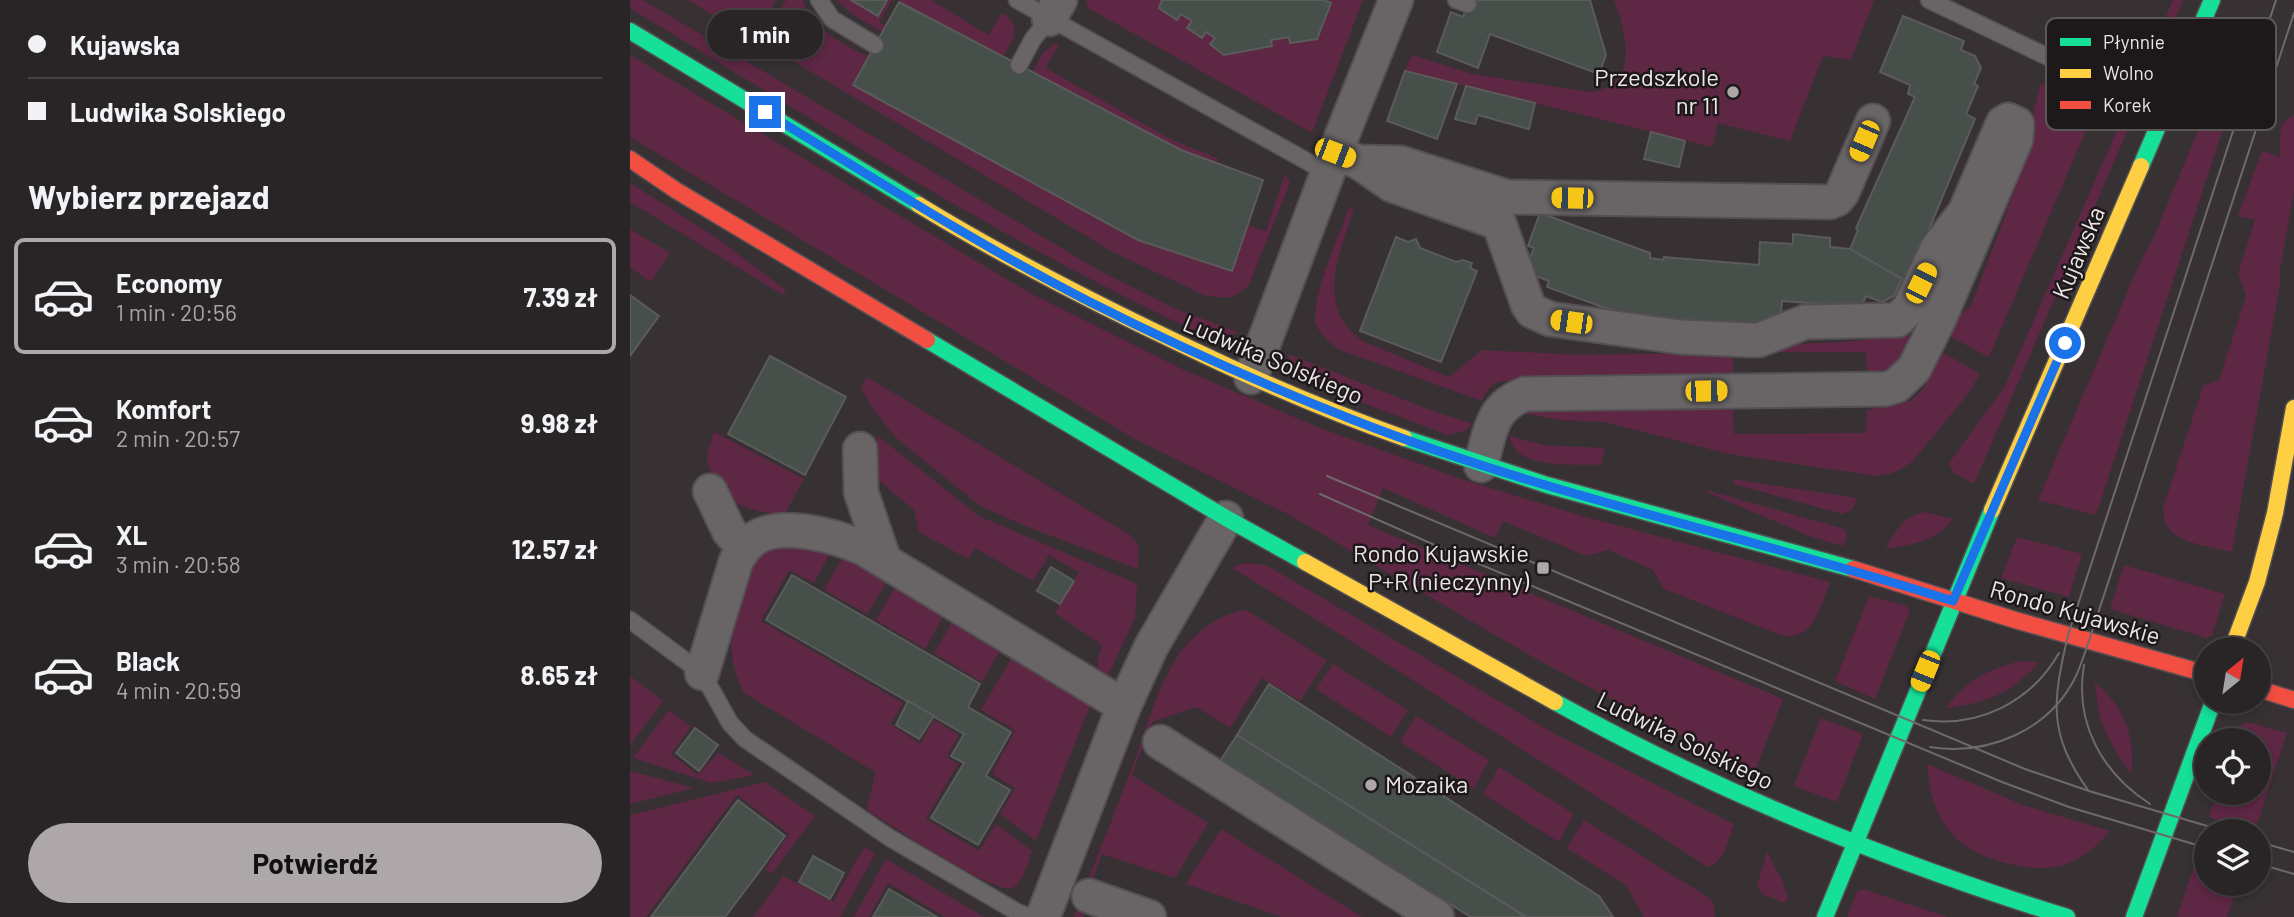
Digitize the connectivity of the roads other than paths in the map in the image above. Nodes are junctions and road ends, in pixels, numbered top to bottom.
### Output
1 (820, 0) edge
2 (1017, 0) edge
3 (1396, 0) edge
4 (1929, 0) edge
5 (2212, 0) edge
6 (1055, 10) edge
7 (2205, 18) edge
8 (630, 31) edge
9 (875, 45) dead end
10 (2046, 56) edge
11 (1019, 65) dead end
12 (1873, 121) dead end
13 (2158, 130) edge
14 (630, 159) edge
15 (1341, 163) junction
16 (1251, 377) junction
17 (2294, 408) edge
18 (860, 449) dead end
19 (1481, 465) junction
20 (710, 491) dead end
21 (1226, 518) junction
22 (744, 548) junction
23 (884, 560) junction
24 (1953, 601) junction
25 (630, 620) edge
26 (2236, 637) edge
27 (2194, 670) edge
28 (702, 673) junction
29 (2272, 693) edge
30 (2294, 700) edge
31 (1124, 706) junction
32 (2209, 714) edge
33 (1160, 742) dead end
34 (1856, 844) junction
35 (1089, 896) dead end
36 (1030, 917) edge
37 (1043, 917) edge
38 (1149, 917) edge
39 (1437, 917) edge
40 (1825, 917) edge
41 (2067, 917) edge
42 (2134, 917) edge

1 - 9 lane
2 - 6 lane
3 - 15 street
4 - 10 lane
5 - 7 street, Kujawska
6 - 11 lane
6 - 15 lane
8 - 16 street, Ludwika Solskiego
12 - 15 street
13 - 24 street, Kujawska
14 - 21 street, Ludwika Solskiego
15 - 16 street
15 - 19 street
16 - 19 street, Ludwika Solskiego
17 - 26 street
18 - 23 street
19 - 24 street, Ludwika Solskiego
20 - 22 street
21 - 31 street
21 - 34 street, Ludwika Solskiego
22 - 23 street
22 - 28 street
23 - 31 street
24 - 27 street, Rondo Kujawskie
24 - 34 street, Rondo Kujawskie
25 - 28 lane
28 - 36 lane
29 - 30 street
31 - 37 street
32 - 42 street
33 - 39 street
34 - 40 street
34 - 41 street
35 - 38 street

